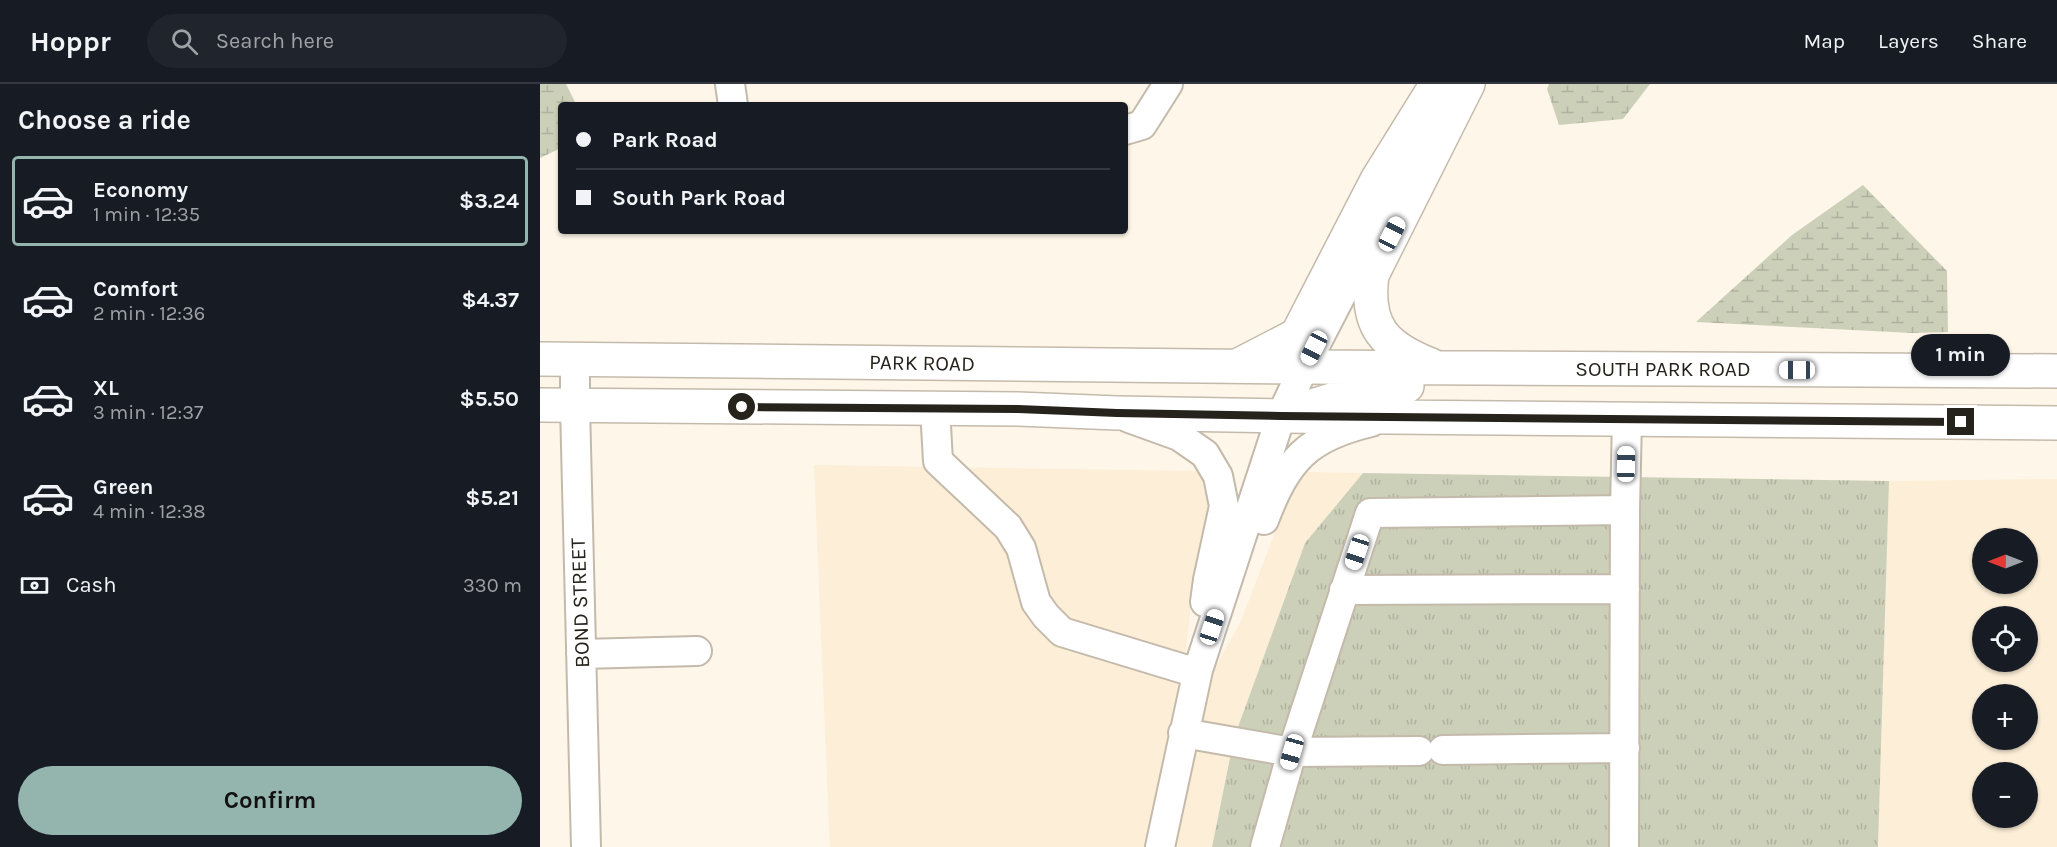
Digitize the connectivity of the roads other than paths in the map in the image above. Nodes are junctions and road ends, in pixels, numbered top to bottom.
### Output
1 (730, 84) edge
2 (1168, 84) edge
3 (1439, 84) edge
4 (1457, 84) edge
5 (1468, 84) edge
6 (733, 102) edge
7 (1128, 129) edge
8 (540, 359) edge
9 (575, 359) junction
10 (910, 363) junction
11 (1237, 366) junction
12 (1304, 367) junction
13 (1435, 367) junction
14 (1702, 369) junction
15 (2057, 371) edge
16 (540, 405) edge
17 (574, 406) junction
18 (861, 408) junction
19 (935, 408) junction
20 (1117, 413) junction
21 (1281, 416) junction
22 (1395, 417) junction
23 (1627, 419) junction
24 (2057, 423) edge
25 (1626, 510) junction
26 (1625, 589) junction
27 (1344, 590) junction
28 (697, 651) dead end
29 (581, 654) junction
30 (1197, 671) junction
31 (1184, 733) junction
32 (1626, 748) junction
33 (1292, 752) junction
34 (586, 847) edge
35 (1160, 847) edge
36 (1265, 847) edge
37 (1624, 847) edge

1 - 6 street
2 - 7 street
3 - 11 main road
4 - 12 street
5 - 13 main road
8 - 9 main road, PARK ROAD
9 - 10 main road, PARK ROAD
9 - 17 street, BOND STREET
10 - 11 main road, PARK ROAD
10 - 17 main road
11 - 12 main road, PARK ROAD
12 - 13 main road, SOUTH PARK ROAD
12 - 18 main road
12 - 21 street
13 - 14 main road, SOUTH PARK ROAD
14 - 15 main road, SOUTH PARK ROAD
14 - 21 main road
16 - 17 main road
17 - 18 main road
17 - 29 street, BOND STREET
18 - 19 main road
19 - 20 main road
19 - 30 street
20 - 21 main road
20 - 30 street
21 - 22 main road
21 - 30 street
22 - 23 main road
22 - 30 street
23 - 24 main road
23 - 25 street
25 - 26 street
25 - 27 street
26 - 27 street
26 - 32 street
27 - 33 street
28 - 29 street
29 - 34 street, BOND STREET
30 - 31 street
31 - 33 street
31 - 35 street
32 - 33 street
32 - 37 street
33 - 36 street

